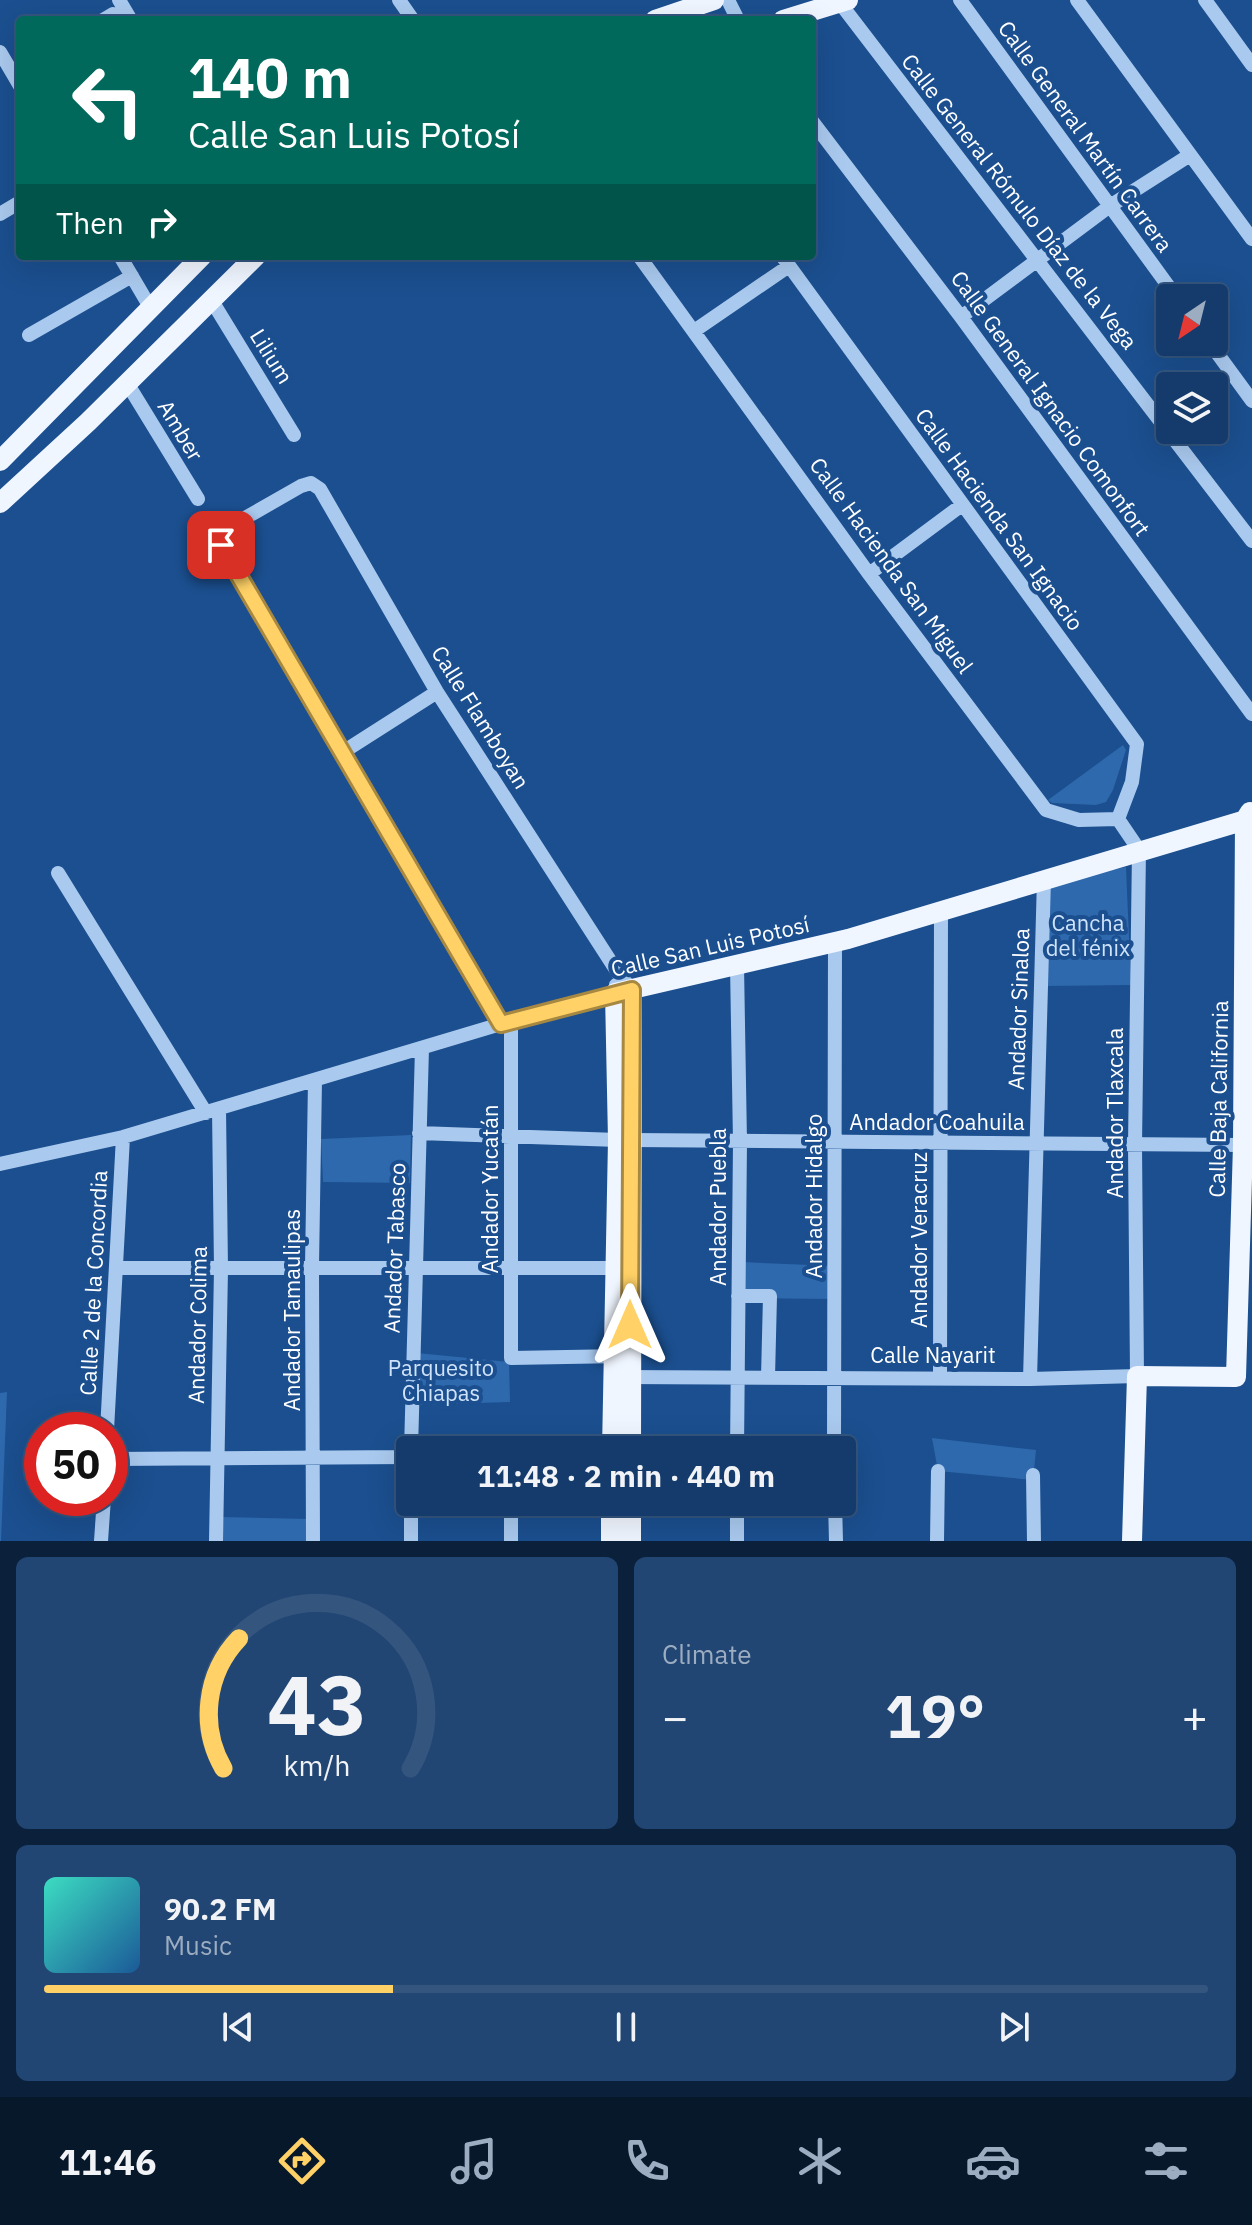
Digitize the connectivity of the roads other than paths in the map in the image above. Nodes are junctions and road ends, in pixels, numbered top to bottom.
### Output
1 (714, 0) edge
2 (960, 0) edge
3 (1077, 0) edge
4 (1205, 0) edge
5 (844, 1) edge
6 (667, 16) edge
7 (796, 16) edge
8 (0, 52) edge
9 (1252, 65) edge
10 (16, 74) edge
11 (816, 126) edge
12 (1190, 155) junction
13 (1110, 206) junction
14 (1252, 239) edge
15 (122, 260) edge
16 (198, 260) edge
17 (252, 260) edge
18 (642, 260) edge
19 (786, 261) edge
20 (1038, 261) junction
21 (132, 276) junction
22 (1167, 284) edge
23 (212, 301) junction
24 (150, 307) junction
25 (961, 317) junction
26 (694, 331) junction
27 (29, 335) dead end
28 (1219, 356) edge
29 (127, 383) junction
30 (1252, 401) edge
31 (294, 435) dead end
32 (0, 461) edge
33 (198, 499) dead end
34 (0, 503) edge
35 (962, 505) junction
36 (1252, 541) edge
37 (869, 574) junction
38 (437, 692) junction
39 (1252, 714) edge
40 (343, 752) junction
41 (1250, 816) edge
42 (1118, 819) junction
43 (1139, 850) junction
44 (58, 873) dead end
45 (1044, 879) junction
46 (1248, 905) edge
47 (941, 911) junction
48 (835, 941) junction
49 (737, 965) junction
50 (621, 985) junction
51 (506, 1023) junction
52 (422, 1048) junction
53 (315, 1080) junction
54 (1248, 1096) edge
55 (212, 1111) junction
56 (419, 1133) junction
57 (511, 1135) junction
58 (123, 1137) junction
59 (625, 1140) junction
60 (740, 1142) junction
61 (835, 1143) junction
62 (940, 1143) junction
63 (1037, 1144) junction
64 (1135, 1145) junction
65 (1243, 1145) junction
66 (0, 1164) edge
67 (312, 1266) junction
68 (416, 1267) junction
69 (116, 1268) junction
70 (616, 1268) junction
71 (221, 1269) junction
72 (511, 1269) junction
73 (738, 1296) junction
74 (511, 1358) joint
75 (622, 1366) junction
76 (1137, 1376) junction
77 (739, 1377) junction
78 (768, 1377) junction
79 (1244, 1377) edge
80 (833, 1378) junction
81 (940, 1378) junction
82 (1030, 1379) junction
83 (108, 1412) edge
84 (411, 1436) edge
85 (614, 1436) edge
86 (630, 1436) edge
87 (737, 1436) edge
88 (834, 1436) edge
89 (314, 1457) junction
90 (396, 1457) edge
91 (217, 1458) junction
92 (128, 1459) edge
93 (938, 1471) dead end
94 (1033, 1475) dead end
95 (103, 1516) edge
96 (411, 1516) edge
97 (511, 1516) edge
98 (611, 1516) edge
99 (631, 1516) edge
100 (737, 1516) edge
101 (835, 1516) edge
102 (101, 1541) edge
103 (216, 1541) edge
104 (313, 1541) edge
105 (411, 1541) edge
106 (511, 1541) edge
107 (611, 1541) edge
108 (631, 1541) edge
109 (737, 1541) edge
110 (836, 1541) edge
111 (937, 1541) edge
112 (1034, 1541) edge
113 (1132, 1541) edge

1 - 6 main road
2 - 13 street, Calle General Martín Carrera
3 - 12 street
4 - 9 street
5 - 7 main road
5 - 20 street, Calle General Rómulo Díaz de la Vega
8 - 10 street
11 - 25 street, Calle General Ignacio Comonfort
12 - 13 street
12 - 14 street
13 - 20 street
13 - 22 street, Calle General Martín Carrera
15 - 21 street
16 - 24 main road
17 - 23 main road
18 - 26 street, Calle Hacienda San Miguel
19 - 26 street
19 - 35 street, Calle Hacienda San Ignacio
20 - 25 street
20 - 36 street, Calle General Rómulo Díaz de la Vega
21 - 24 street
21 - 27 street
23 - 29 main road
23 - 31 street, Lilium
24 - 32 main road
25 - 39 street, Calle General Ignacio Comonfort
26 - 37 street, Calle Hacienda San Miguel
28 - 30 street
29 - 33 street, Amber
29 - 34 main road
35 - 37 street
35 - 42 street, Calle Hacienda San Ignacio
37 - 42 street, Calle Hacienda San Miguel
38 - 40 street
38 - 40 street, Calle Flamboyan
38 - 50 street, Calle Flamboyan
40 - 51 street
41 - 43 main road, Calle San Luis Potosí
41 - 46 main road, Calle Baja California
42 - 43 street
43 - 45 main road, Calle San Luis Potosí
43 - 64 street, Andador Tlaxcala
44 - 55 street
45 - 47 main road, Calle San Luis Potosí
45 - 63 street, Andador Sinaloa
46 - 54 main road, Calle Baja California
47 - 48 main road, Calle San Luis Potosí
47 - 62 street, Andador Veracruz
48 - 49 main road, Calle San Luis Potosí
48 - 61 street, Andador Hidalgo
49 - 50 main road, Calle San Luis Potosí
49 - 60 street, Andador Puebla
50 - 51 street, Calle San Luis Potosí
50 - 59 main road
51 - 52 street, Calle San Luis Potosí
51 - 57 street, Andador Yucatán
52 - 53 street, Calle San Luis Potosí
52 - 56 street, Andador Tabasco
53 - 55 street, Calle San Luis Potosí
53 - 67 street, Andador Tamaulipas
54 - 65 main road, Calle Baja California
55 - 58 street, Calle San Luis Potosí
55 - 71 street, Andador Colima
56 - 57 street, Andador Coahuila
56 - 68 street, Andador Tabasco
57 - 59 street, Andador Coahuila
57 - 72 street, Andador Yucatán
58 - 66 street, Calle San Luis Potosí
58 - 69 street, Calle 2 de la Concordia
59 - 60 street, Andador Coahuila
59 - 70 main road
59 - 75 main road
60 - 61 street, Andador Coahuila
60 - 73 street, Andador Puebla
61 - 62 street, Andador Coahuila
61 - 80 street, Andador Hidalgo
62 - 63 street, Andador Coahuila
62 - 81 street, Andador Veracruz
63 - 64 street, Andador Coahuila
63 - 82 street, Andador Sinaloa
64 - 65 street, Andador Coahuila
64 - 76 street, Andador Tlaxcala
65 - 79 main road, Calle Baja California
67 - 68 street
67 - 71 street
67 - 89 street, Andador Tamaulipas
68 - 72 street
68 - 84 street, Andador Tabasco
69 - 71 street
69 - 83 street, Calle 2 de la Concordia
70 - 72 street
70 - 75 main road
71 - 91 street, Andador Colima
72 - 74 street, Andador Yucatán
73 - 77 street, Andador Puebla
73 - 78 street
74 - 75 street, Calle Nayarit
75 - 77 street, Calle Nayarit
75 - 85 main road
75 - 86 main road
76 - 79 main road, Calle Nayarit
76 - 82 street, Calle Nayarit
76 - 113 main road
77 - 78 street, Calle Nayarit
77 - 87 street, Andador Puebla
78 - 80 street, Calle Nayarit
80 - 81 street, Calle Nayarit
80 - 88 street, Andador Hidalgo
81 - 82 street, Calle Nayarit
89 - 90 street
89 - 91 street
89 - 104 street, Andador Tamaulipas
91 - 92 street
91 - 103 street, Andador Colima
93 - 111 street
94 - 112 street
95 - 102 street
96 - 105 street
97 - 106 street
98 - 107 main road
99 - 108 main road
100 - 109 street
101 - 110 street

